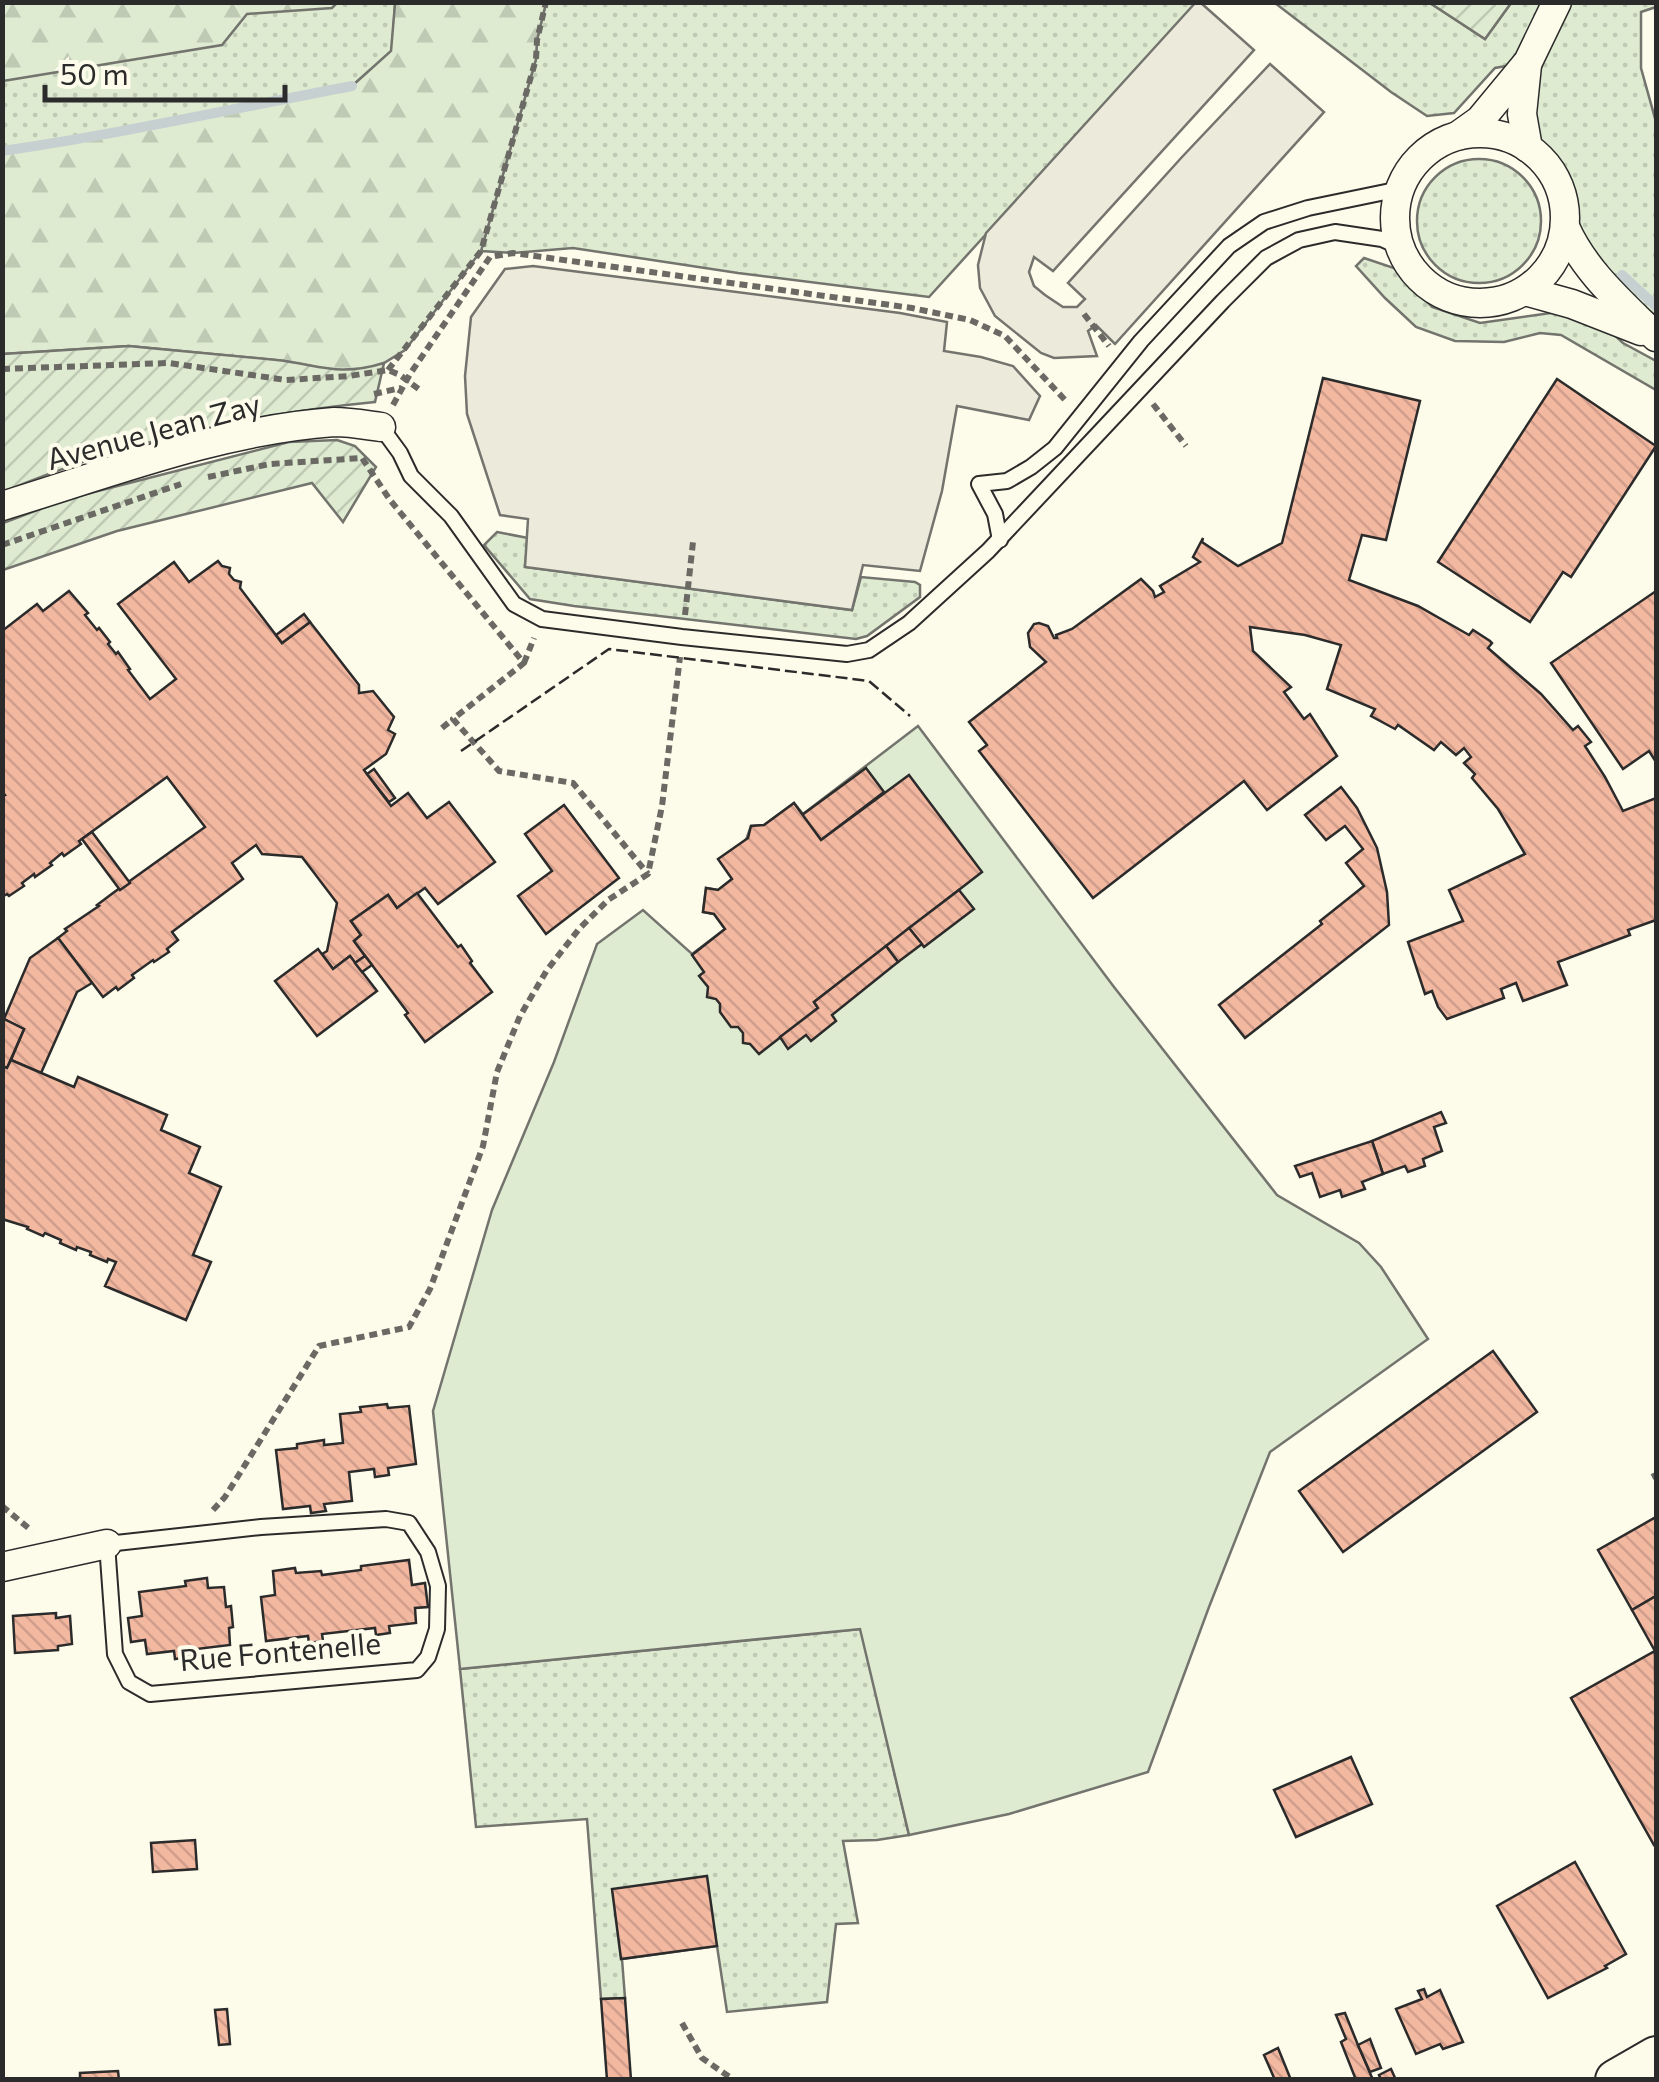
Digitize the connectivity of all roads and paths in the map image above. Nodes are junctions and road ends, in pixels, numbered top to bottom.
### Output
1 (546, 2) edge
2 (1557, 2) edge
3 (1528, 62) junction
4 (1459, 136) junction
5 (1528, 148) junction
6 (1400, 189) junction
7 (1565, 227) junction
8 (1400, 247) junction
9 (1525, 290) junction
10 (1656, 338) edge
11 (2, 370) edge
12 (388, 370) junction
13 (404, 384) junction
14 (420, 390) dead end
15 (1081, 417) junction
16 (381, 427) joint
17 (2, 506) edge
18 (1000, 540) junction
19 (693, 542) dead end
20 (2, 545) edge
21 (682, 637) junction
22 (453, 719) junction
23 (442, 728) dead end
24 (648, 874) junction
25 (185, 1536) junction
26 (107, 1544) junction
27 (2, 1567) edge
28 (682, 2023) dead end
29 (1656, 2057) edge
30 (734, 2080) edge
31 (1616, 2080) edge

1 - 12 path
2 - 3 street
3 - 4 street
3 - 5 street
4 - 5 street
4 - 6 street
5 - 7 street
6 - 8 street
6 - 15 lane
7 - 9 street
7 - 10 street
8 - 9 street
8 - 18 lane
9 - 10 street
11 - 12 path
12 - 13 path
13 - 14 path
13 - 15 path
15 - 18 lane
16 - 17 street, Avenue Jean Zay
16 - 21 lane
18 - 21 lane
19 - 21 path
20 - 22 path
21 - 24 path
22 - 23 path
22 - 24 path
24 - 25 path
25 - 26 lane, Rue Fontenelle
25 - 26 lane, Rue Fontenelle
26 - 27 street, Rue Fontenelle
28 - 30 path
29 - 31 main road

